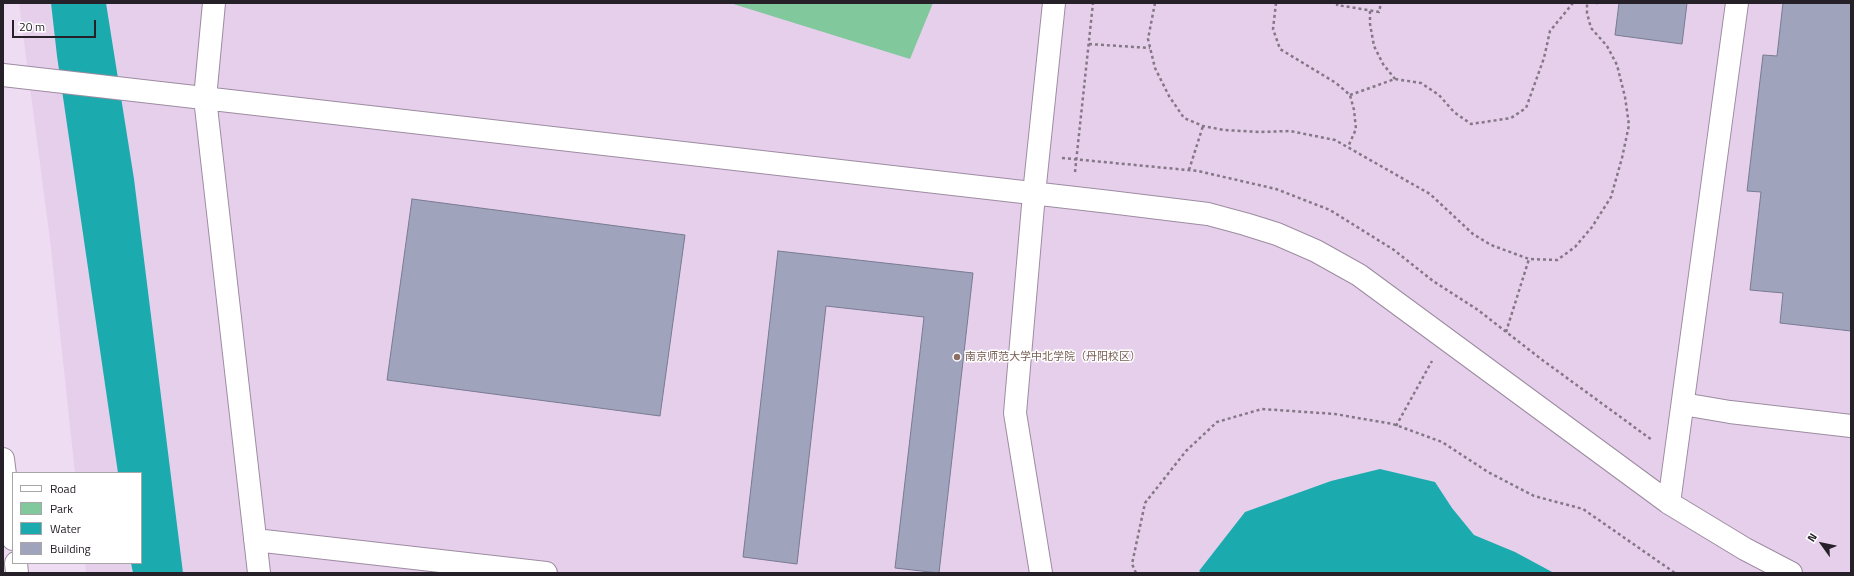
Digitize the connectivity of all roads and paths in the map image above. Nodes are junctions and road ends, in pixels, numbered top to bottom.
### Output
1 (214, 3) edge
2 (1054, 3) edge
3 (1093, 3) edge
4 (1155, 3) edge
5 (1276, 3) edge
6 (1338, 3) edge
7 (1381, 3) edge
8 (1573, 3) edge
9 (1587, 3) edge
10 (1737, 3) edge
11 (1370, 11) junction
12 (1089, 44) junction
13 (1150, 48) junction
14 (3, 75) edge
15 (1395, 79) junction
16 (1350, 95) junction
17 (205, 98) junction
18 (1203, 126) junction
19 (1348, 147) junction
20 (1189, 170) dead end
21 (1034, 194) junction
22 (1073, 199) junction
23 (1529, 259) junction
24 (1506, 332) dead end
25 (1445, 338) junction
26 (1683, 404) junction
27 (1396, 426) junction
28 (1851, 426) edge
29 (3, 460) edge
30 (1670, 503) junction
31 (12, 531) edge
32 (255, 540) junction
33 (259, 573) edge
34 (546, 573) edge
35 (1041, 573) edge
36 (1136, 573) edge
37 (1675, 573) edge
38 (1791, 573) edge

1 - 17 street
2 - 21 street
3 - 12 path
4 - 13 path
5 - 16 path
6 - 11 path
7 - 11 path
8 - 15 path
9 - 23 path
10 - 26 street
11 - 15 path
12 - 13 path
12 - 22 path
13 - 18 path
14 - 17 street
15 - 16 path
16 - 19 path
17 - 21 street
17 - 32 street
18 - 19 path
18 - 20 path
19 - 23 path
21 - 22 street
21 - 35 street
22 - 25 street
23 - 24 path
25 - 27 path
25 - 30 street
26 - 28 street
26 - 30 street
27 - 36 path
27 - 37 path
29 - 31 street
30 - 38 street
32 - 33 street
32 - 34 street

